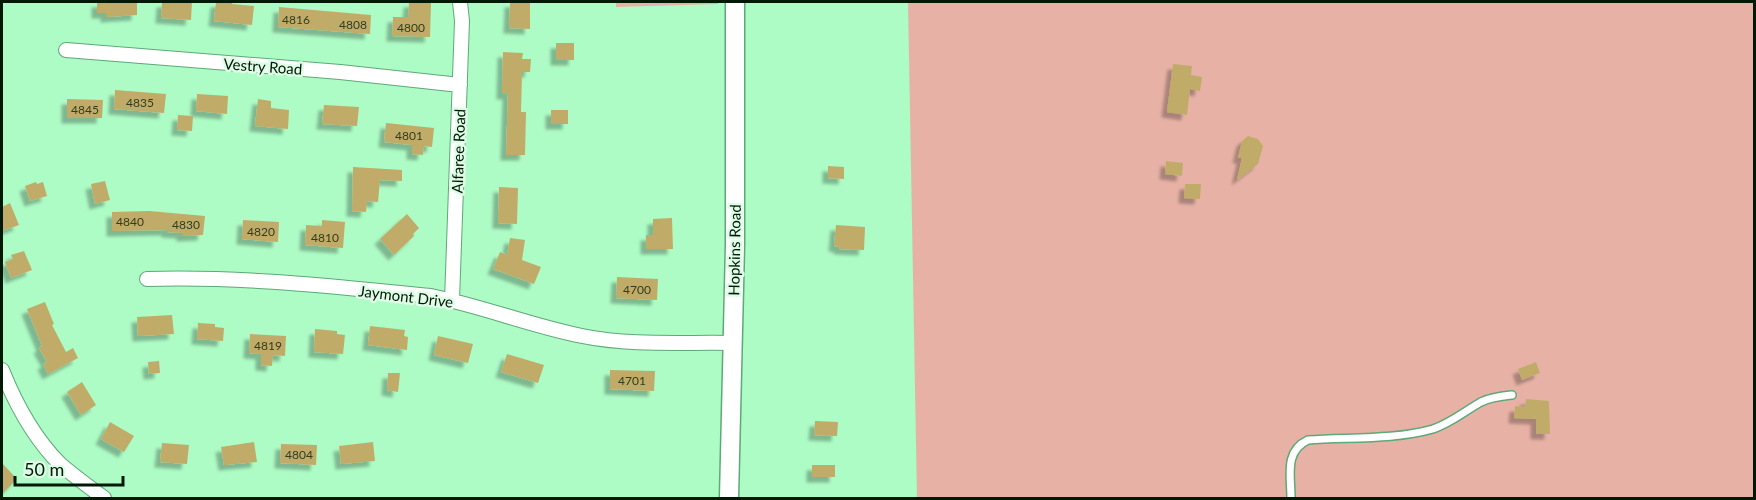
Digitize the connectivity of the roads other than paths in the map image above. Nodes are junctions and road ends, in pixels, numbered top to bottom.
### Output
1 (460, 2) edge
2 (735, 2) edge
3 (66, 50) dead end
4 (460, 85) junction
5 (147, 279) dead end
6 (452, 300) junction
7 (733, 343) junction
8 (2, 370) edge
9 (1512, 395) dead end
10 (104, 498) edge
11 (729, 498) edge
12 (1291, 498) edge

1 - 4 street, Alfaree Road
2 - 7 main road, Hopkins Road
3 - 4 street, Vestry Road
4 - 6 street, Alfaree Road
5 - 6 street, Jaymont Drive
6 - 7 street, Jaymont Drive
7 - 11 main road, Hopkins Road
8 - 10 street
9 - 12 lane

